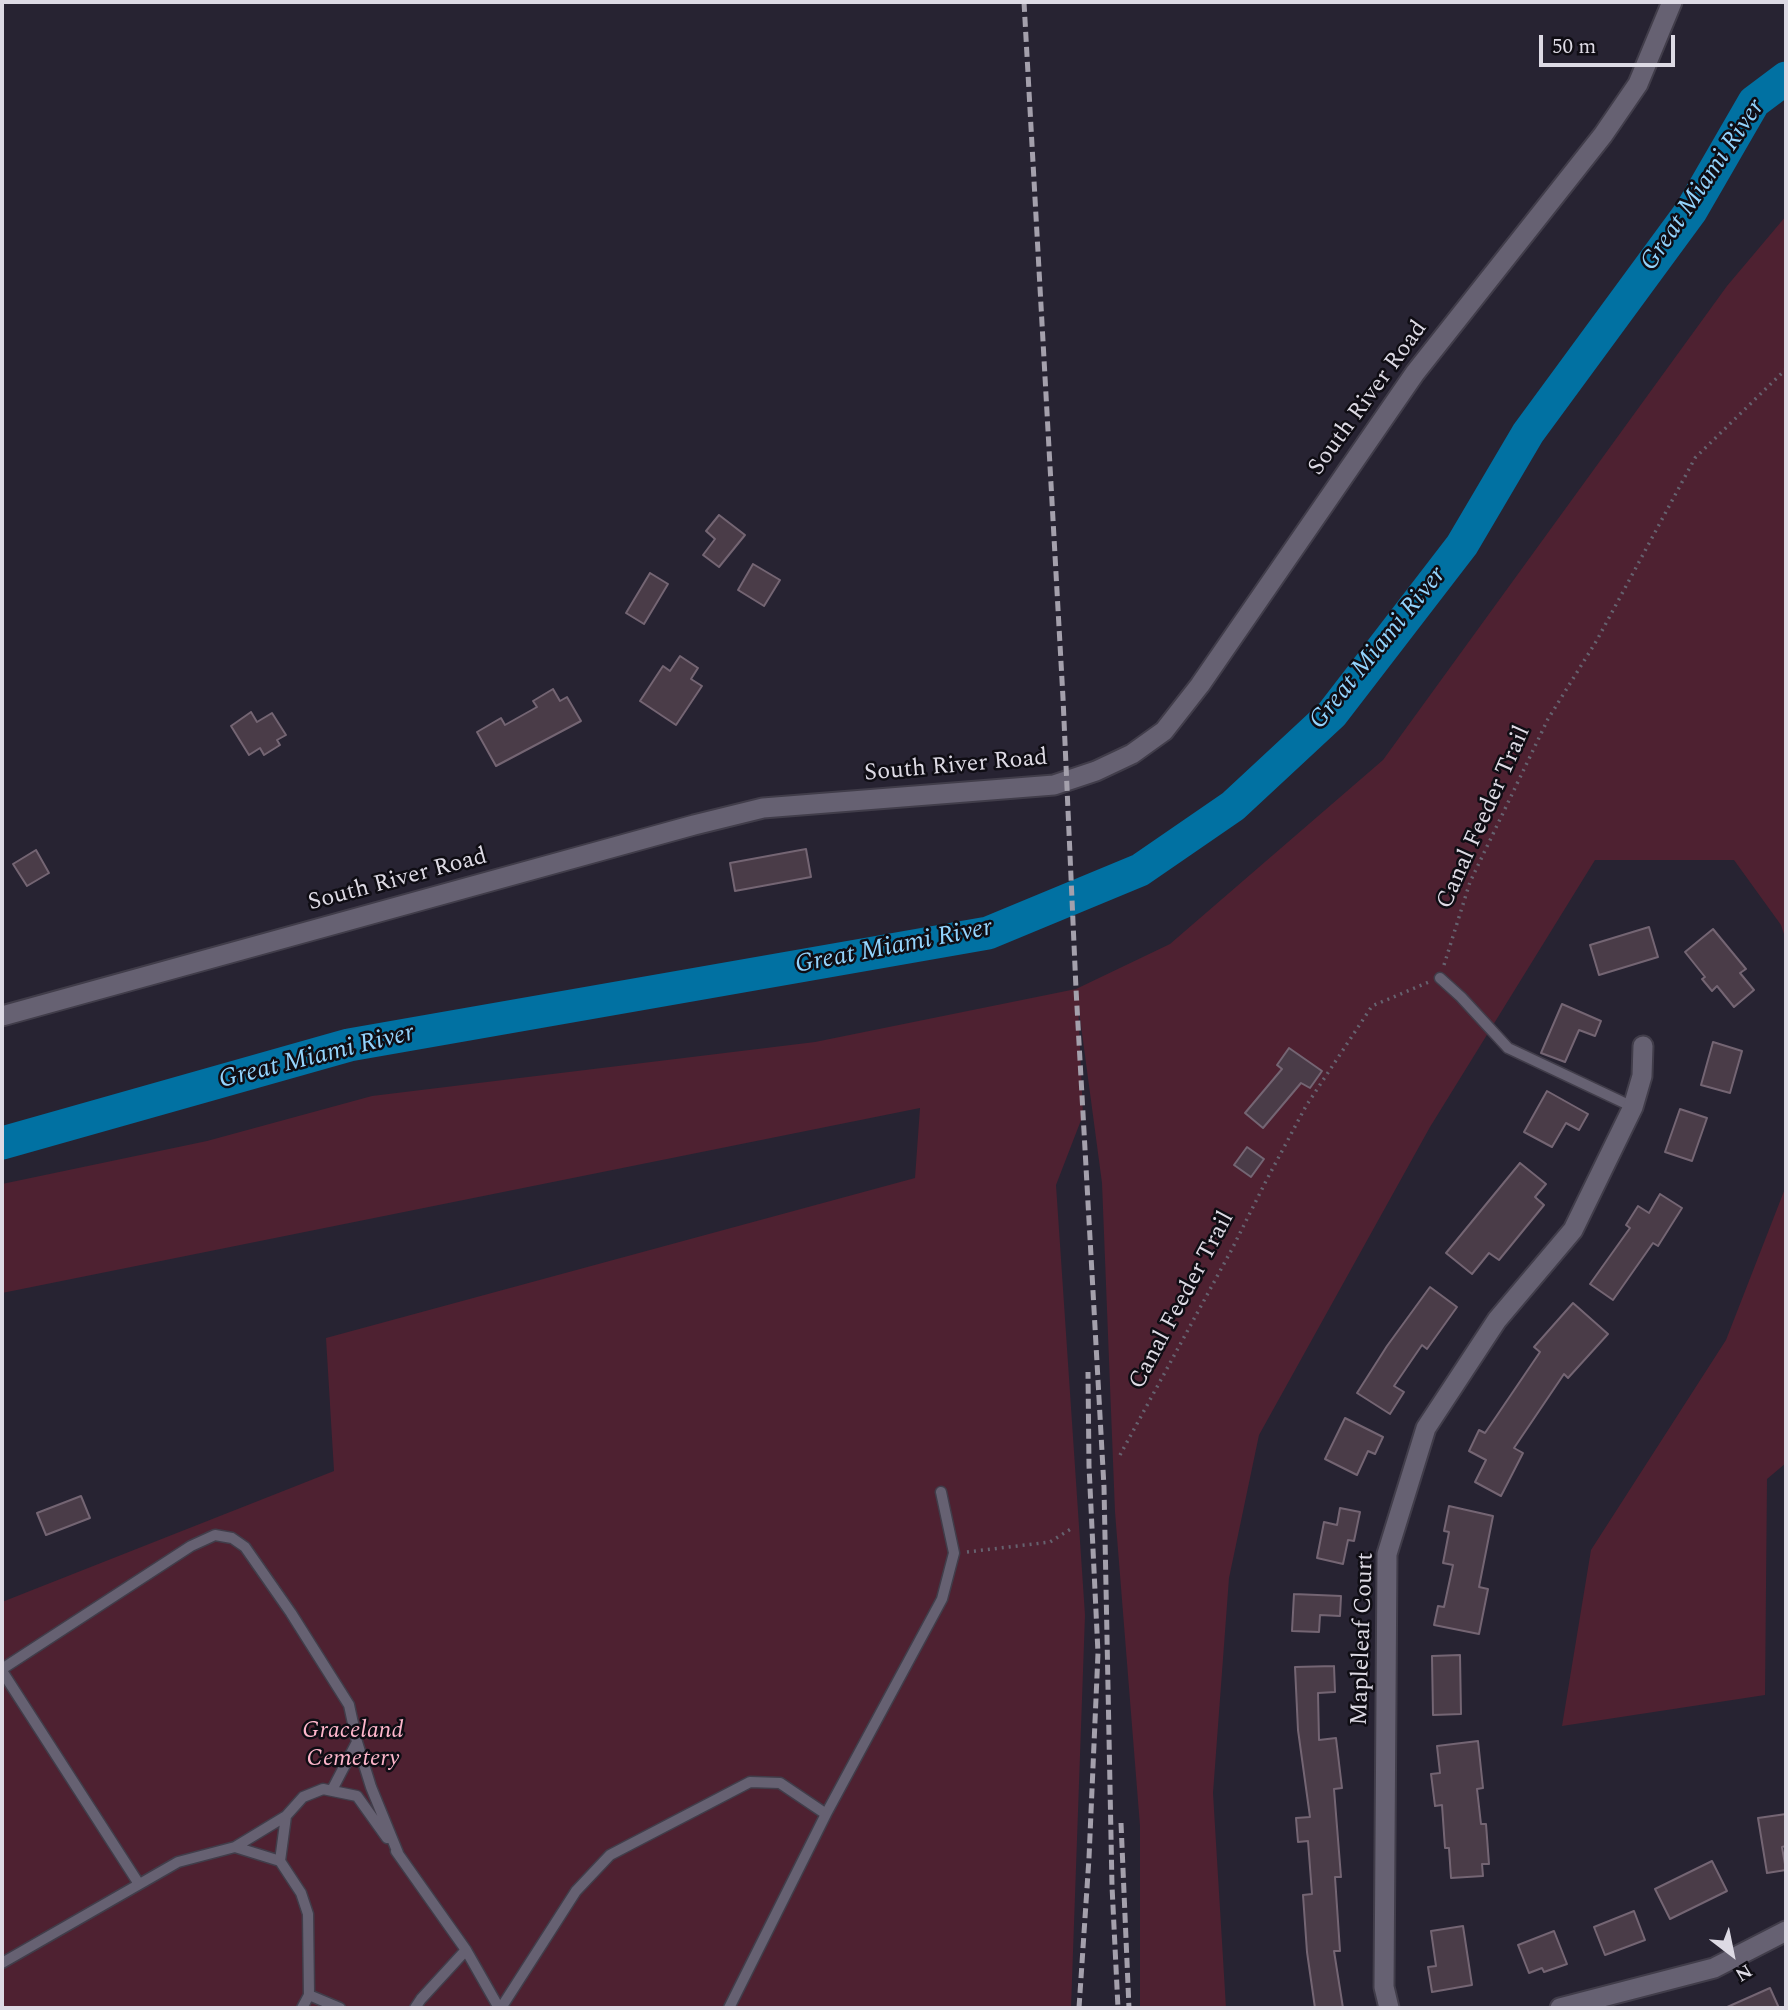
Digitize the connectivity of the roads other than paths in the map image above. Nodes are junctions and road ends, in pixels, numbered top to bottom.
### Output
1 (1672, 2) edge
2 (1440, 978) road end
3 (2, 1016) edge
4 (1643, 1045) dead end
5 (1633, 1107) junction
6 (941, 1492) dead end
7 (2, 1670) edge
8 (357, 1742) junction
9 (332, 1790) junction
10 (827, 1814) junction
11 (286, 1816) junction
12 (235, 1847) junction
13 (398, 1853) junction
14 (280, 1861) junction
15 (139, 1884) junction
16 (1786, 1931) edge
17 (466, 1950) junction
18 (2, 1963) edge
19 (309, 1995) junction
20 (302, 2008) edge
21 (340, 2008) edge
22 (415, 2008) edge
23 (500, 2008) edge
24 (729, 2008) edge
25 (1389, 2008) edge
26 (1560, 2008) edge

1 - 3 street, South River Road
2 - 5 lane
4 - 5 street, Mapleleaf Court
5 - 25 street, Mapleleaf Court
6 - 10 lane
7 - 8 lane
7 - 15 lane
8 - 9 lane
8 - 13 lane
9 - 11 lane
9 - 13 lane
10 - 23 lane
10 - 24 lane
11 - 12 lane
11 - 14 lane
12 - 14 lane
12 - 15 lane
13 - 17 lane
14 - 19 lane
15 - 18 lane
16 - 26 street
17 - 22 lane
17 - 23 lane
19 - 20 lane
19 - 21 lane

